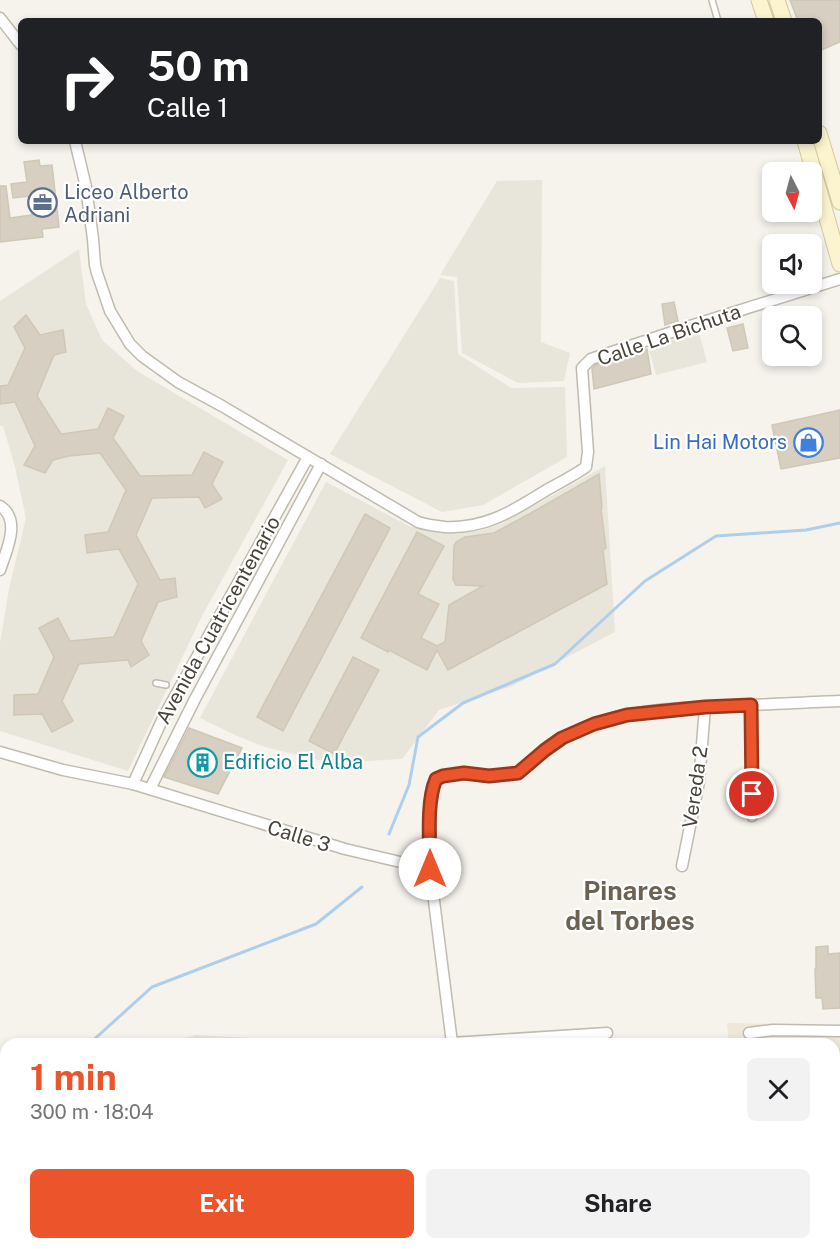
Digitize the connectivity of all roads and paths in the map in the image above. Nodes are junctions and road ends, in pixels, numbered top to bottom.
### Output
1 (712, 0) edge
2 (759, 0) edge
3 (777, 0) edge
4 (0, 18) edge
5 (717, 18) edge
6 (762, 18) edge
7 (783, 18) edge
8 (18, 41) edge
9 (822, 143) edge
10 (76, 144) edge
11 (806, 144) edge
12 (840, 202) edge
13 (840, 264) edge
14 (840, 279) edge
15 (308, 457) junction
16 (321, 464) junction
17 (0, 506) edge
18 (0, 570) edge
19 (156, 683) dead end
20 (166, 685) dead end
21 (840, 700) edge
22 (751, 705) junction
23 (705, 707) junction
24 (0, 752) edge
25 (133, 784) junction
26 (150, 789) junction
27 (752, 816) dead end
28 (682, 866) dead end
29 (430, 869) junction
30 (840, 1031) edge
31 (748, 1033) dead end
32 (607, 1034) dead end
33 (451, 1038) edge
34 (538, 1038) edge

1 - 5 lane
2 - 6 main road
3 - 7 main road
4 - 8 street
9 - 12 main road
10 - 15 street, Calle La Bichuta
11 - 13 main road
14 - 16 street, Calle La Bichuta
15 - 16 street, Calle La Bichuta
15 - 25 street, Avenida Cuatricentenario
16 - 26 street, Avenida Cuatricentenario
17 - 18 street
19 - 20 lane
21 - 22 street
22 - 23 street
22 - 27 street
23 - 28 street, Vereda 2
23 - 29 street
24 - 25 street, Calle 3
25 - 26 street, Calle 3
26 - 29 street, Calle 3
29 - 33 street
30 - 31 street
32 - 34 street

